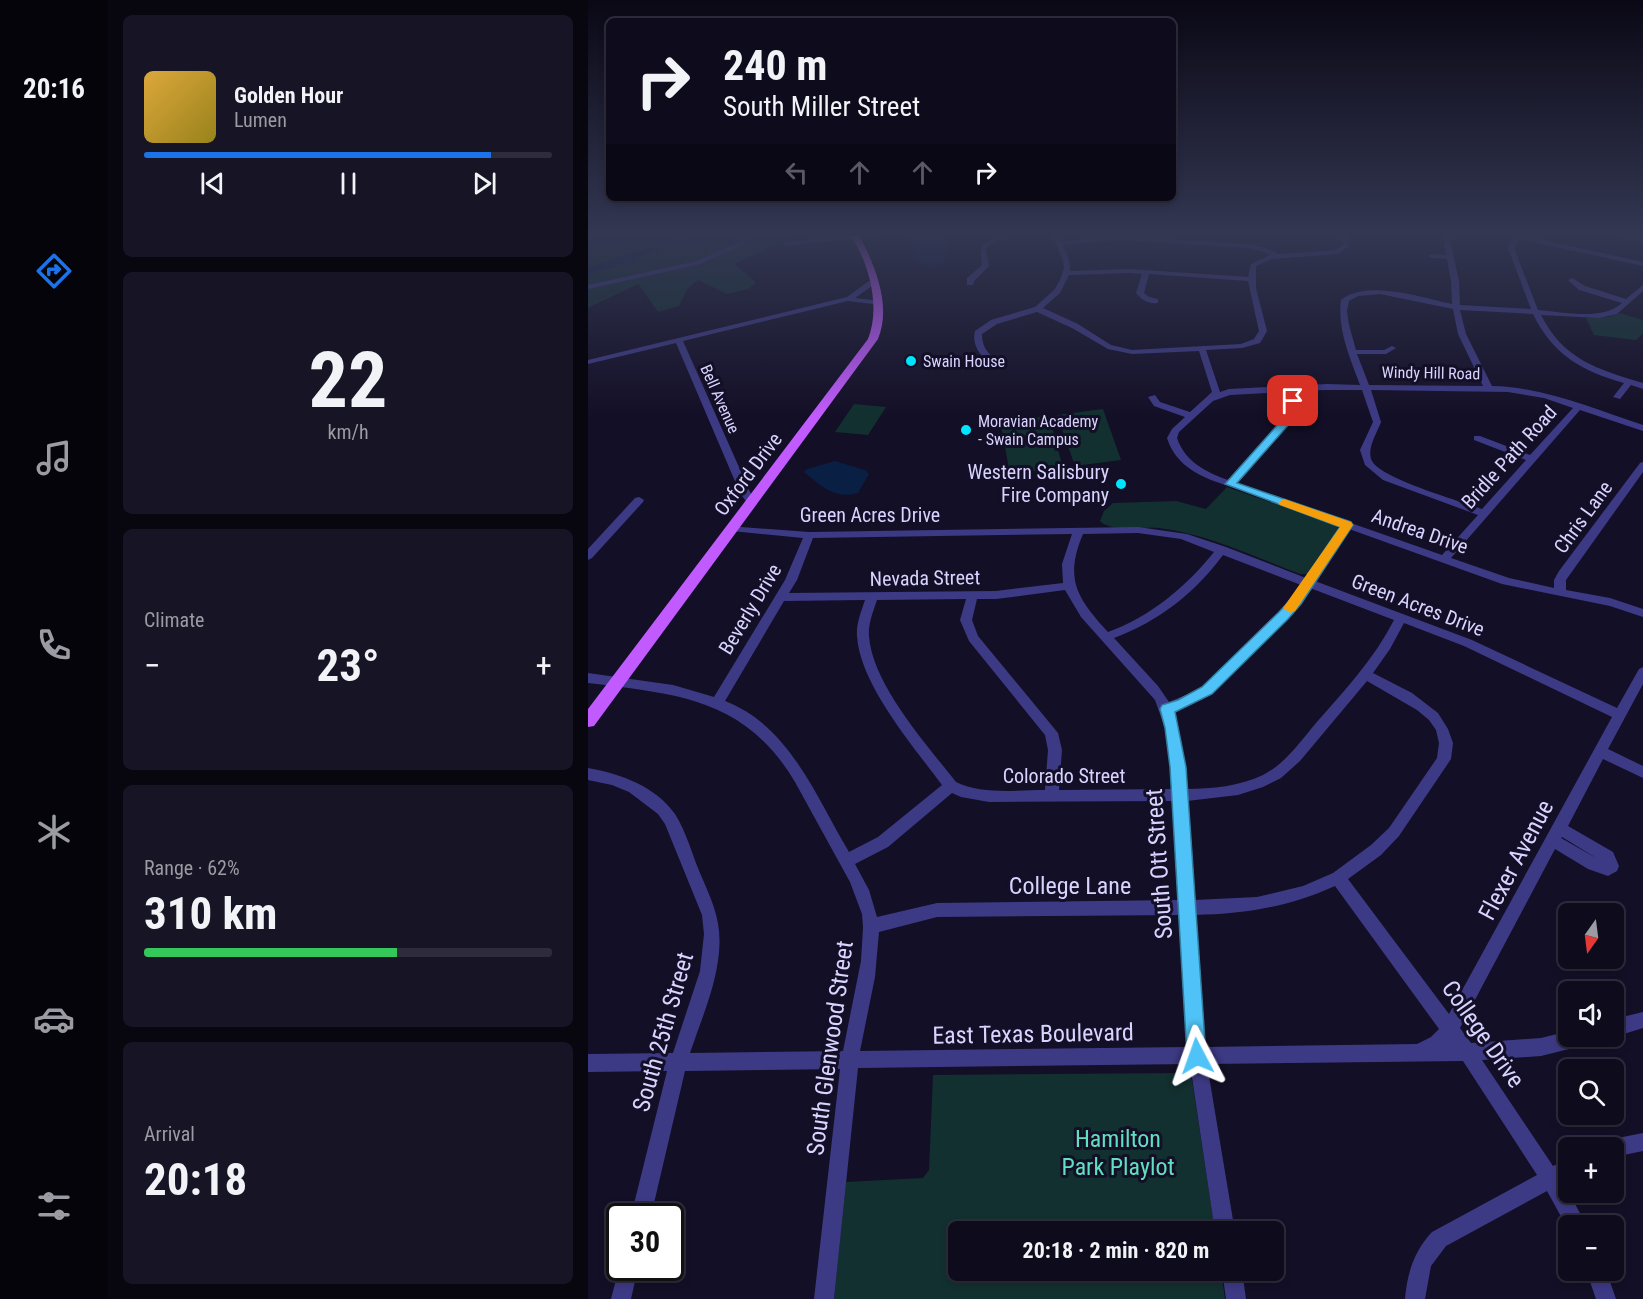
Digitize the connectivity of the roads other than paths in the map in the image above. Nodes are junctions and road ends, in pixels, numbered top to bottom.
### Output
1 (854, 296) edge
2 (876, 296) edge
3 (1052, 296) edge
4 (1143, 296) edge
5 (1254, 296) edge
6 (1351, 296) edge
7 (1398, 296) edge
8 (1456, 296) edge
9 (1529, 296) edge
10 (1607, 296) edge
11 (1635, 296) edge
12 (849, 299) junction
13 (1155, 302) dead end
14 (1628, 302) junction
15 (878, 303) junction
16 (1456, 307) junction
17 (1038, 309) junction
18 (1535, 312) junction
19 (678, 339) junction
20 (1392, 348) dead end
21 (1202, 349) junction
22 (1353, 352) junction
23 (1566, 354) junction
24 (1555, 355) dead end
25 (588, 362) edge
26 (998, 364) dead end
27 (1629, 382) junction
28 (1643, 386) edge
29 (1365, 387) junction
30 (1489, 388) junction
31 (1287, 389) junction
32 (1152, 397) dead end
33 (1213, 398) junction
34 (1617, 398) dead end
35 (1578, 407) junction
36 (1192, 416) junction
37 (1643, 428) edge
38 (1477, 438) dead end
39 (1531, 459) junction
40 (1643, 465) edge
41 (1230, 484) junction
42 (639, 500) dead end
43 (752, 502) junction
44 (1484, 513) junction
45 (1347, 525) junction
46 (732, 528) junction
47 (1079, 531) junction
48 (809, 535) junction
49 (1222, 549) junction
50 (590, 551) edge
51 (1444, 559) junction
52 (1309, 581) junction
53 (1068, 586) junction
54 (1560, 593) junction
55 (972, 596) junction
56 (782, 597) junction
57 (872, 597) junction
58 (1643, 613) edge
59 (1401, 617) junction
60 (1106, 637) junction
61 (1643, 672) edge
62 (1365, 674) junction
63 (588, 678) edge
64 (617, 681) junction
65 (718, 702) junction
66 (1167, 709) junction
67 (1620, 715) junction
68 (588, 721) edge
69 (1600, 751) junction
70 (1643, 772) edge
71 (588, 774) edge
72 (951, 786) junction
73 (1052, 795) junction
74 (1179, 795) junction
75 (846, 861) junction
76 (1338, 878) junction
77 (1187, 908) junction
78 (871, 926) junction
79 (1643, 1020) edge
80 (1624, 1025) edge
81 (1450, 1030) junction
82 (1558, 1043) edge
83 (1467, 1052) junction
84 (1413, 1054) junction
85 (1197, 1056) junction
86 (850, 1060) junction
87 (678, 1062) junction
88 (588, 1063) edge
89 (1643, 1142) edge
90 (1624, 1145) edge
91 (1558, 1174) edge
92 (1550, 1178) junction
93 (644, 1203) edge
94 (1571, 1215) edge
95 (1223, 1221) edge
96 (625, 1281) edge
97 (1234, 1281) edge
98 (1600, 1281) edge
99 (621, 1299) edge
100 (824, 1299) edge
101 (1236, 1299) edge
102 (1415, 1299) edge
103 (1606, 1299) edge

1 - 12 street
2 - 15 main road, Oxford Drive
3 - 17 street
4 - 13 street
5 - 21 street
6 - 22 street
7 - 16 street
8 - 16 street
9 - 18 street
10 - 14 street
11 - 14 street
12 - 15 street
12 - 19 street
14 - 18 street
15 - 43 main road, Oxford Drive
16 - 18 street
16 - 30 street
17 - 21 street
17 - 26 street
18 - 23 street
19 - 25 street
19 - 43 street, Bell Avenue
20 - 22 street
21 - 33 street
22 - 29 street
23 - 24 street
23 - 27 street
27 - 28 street
27 - 34 street
29 - 30 street, Windy Hill Road
29 - 31 street, Windy Hill Road
29 - 44 street
30 - 35 street, Windy Hill Road
31 - 33 street, Windy Hill Road
31 - 41 street
32 - 36 street
33 - 36 street, Andrea Drive
35 - 37 street, Windy Hill Road
35 - 39 street, Bridle Path Road
36 - 41 street, Andrea Drive
38 - 39 street
39 - 44 street, Bridle Path Road
40 - 54 street, Chris Lane
41 - 45 street, Andrea Drive
42 - 50 street
43 - 46 main road, Oxford Drive
44 - 51 street, Bridle Path Road
45 - 51 street, Andrea Drive
45 - 52 street
46 - 48 street, Green Acres Drive
46 - 64 main road, Oxford Drive
47 - 48 street, Green Acres Drive
47 - 49 street, Green Acres Drive
47 - 53 street
48 - 56 street, Beverly Drive
49 - 52 street, Green Acres Drive
49 - 60 street
51 - 54 street, Andrea Drive
52 - 59 street, Green Acres Drive
52 - 66 street
53 - 55 street, Nevada Street
53 - 60 street, South Ott Street
54 - 58 street, Andrea Drive
55 - 57 street, Nevada Street
55 - 73 street
56 - 57 street, Nevada Street
56 - 65 street, Beverly Drive
57 - 72 street
59 - 62 street, Colorado Street
59 - 67 street, Green Acres Drive
60 - 66 street, South Ott Street
61 - 67 street, Flexer Avenue
62 - 74 street, Colorado Street
62 - 76 street, College Lane
63 - 64 street, South Glenwood Street
64 - 65 street, South Glenwood Street
64 - 68 main road, Oxford Drive
65 - 75 street, South Glenwood Street
66 - 74 street, South Ott Street
67 - 69 street, Flexer Avenue
69 - 70 street
69 - 81 street, Flexer Avenue
71 - 87 street, South 25th Street
72 - 73 street, Colorado Street
72 - 75 street
73 - 74 street, Colorado Street
74 - 77 street, South Ott Street
75 - 78 street, South Glenwood Street
76 - 77 street, College Lane
76 - 81 street, College Drive
77 - 78 street, College Lane
77 - 85 street, South Ott Street
78 - 86 street, South Glenwood Street
79 - 80 street
81 - 83 street, College Drive
81 - 84 street, Flexer Avenue
82 - 83 street, East Texas Boulevard
83 - 84 street, East Texas Boulevard
83 - 92 street, College Drive
84 - 85 street, East Texas Boulevard
85 - 86 street, East Texas Boulevard
85 - 95 street, South Ott Street
86 - 87 street, East Texas Boulevard
86 - 100 street, South Glenwood Street
87 - 88 street, East Texas Boulevard
87 - 93 street, South 25th Street
89 - 90 street
91 - 92 street
92 - 94 street, College Drive
92 - 102 street
96 - 99 street
97 - 101 street
98 - 103 street

